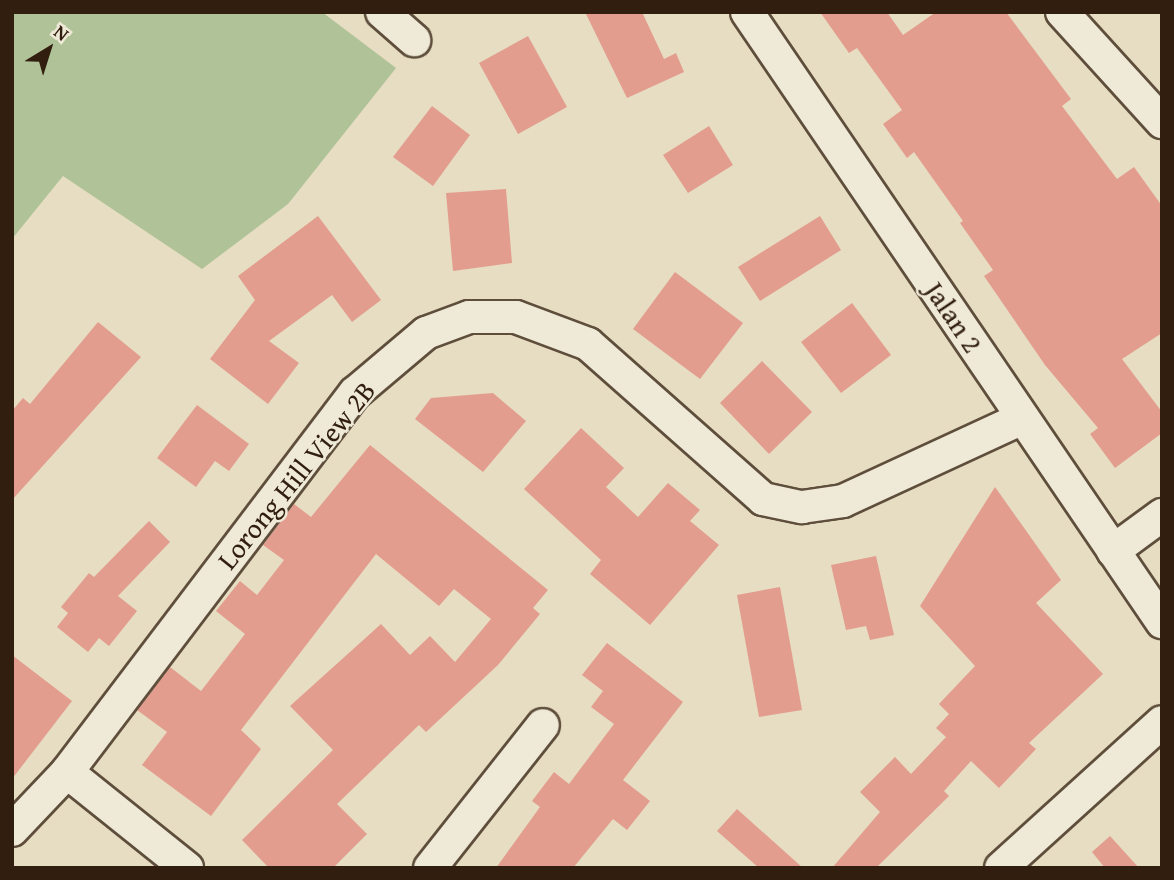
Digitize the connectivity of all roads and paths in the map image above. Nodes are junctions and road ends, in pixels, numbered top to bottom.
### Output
1 (382, 12) edge
2 (747, 12) edge
3 (1062, 12) edge
4 (414, 40) dead end
5 (1162, 122) edge
6 (1023, 418) junction
7 (1162, 515) edge
8 (1113, 551) junction
9 (1162, 622) edge
10 (1162, 722) edge
11 (543, 725) dead end
12 (67, 772) junction
13 (12, 830) edge
14 (187, 868) edge
15 (430, 868) edge
16 (1001, 868) edge

1 - 4 street
2 - 6 street, Jalan 2
3 - 5 street
6 - 8 street, Jalan 2
6 - 12 street, Lorong Hill View 2B
7 - 8 street
8 - 9 street, Jalan 2
10 - 16 street
11 - 15 street
12 - 13 street, Lorong Hill View 2B
12 - 14 street

